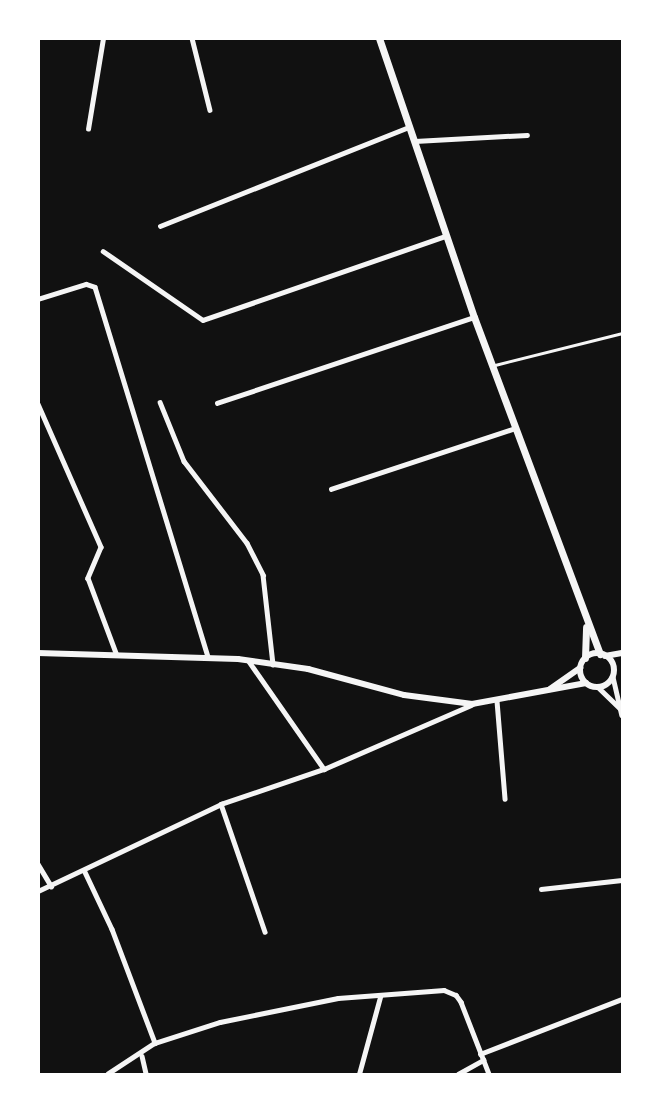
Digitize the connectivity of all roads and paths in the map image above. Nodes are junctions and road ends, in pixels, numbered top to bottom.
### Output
1 (103, 38) edge
2 (191, 38) edge
3 (379, 38) edge
4 (210, 110) dead end
5 (409, 127) junction
6 (88, 129) dead end
7 (527, 135) dead end
8 (414, 141) junction
9 (160, 226) dead end
10 (446, 236) junction
11 (103, 251) dead end
12 (38, 299) edge
13 (474, 317) junction
14 (622, 333) edge
15 (492, 365) junction
16 (160, 402) dead end
17 (218, 403) dead end
18 (38, 404) edge
19 (515, 428) junction
20 (331, 489) dead end
21 (586, 622) junction
22 (39, 652) edge
23 (116, 653) junction
24 (622, 653) edge
25 (603, 655) junction
26 (208, 656) junction
27 (585, 658) junction
28 (248, 660) junction
29 (622, 663) edge
30 (273, 664) junction
31 (580, 668) junction
32 (613, 674) junction
33 (586, 683) junction
34 (598, 687) junction
35 (548, 691) junction
36 (497, 701) junction
37 (472, 704) junction
38 (621, 709) junction
39 (622, 715) edge
40 (324, 769) junction
41 (505, 799) dead end
42 (220, 804) junction
43 (38, 864) edge
44 (85, 872) junction
45 (622, 880) edge
46 (51, 886) junction
47 (541, 889) dead end
48 (38, 891) edge
49 (265, 932) dead end
50 (380, 997) junction
51 (622, 999) edge
52 (155, 1043) junction
53 (142, 1056) junction
54 (481, 1057) junction
55 (108, 1074) edge
56 (146, 1074) edge
57 (359, 1074) edge
58 (458, 1074) edge
59 (489, 1074) edge

1 - 6 street
2 - 4 street
3 - 5 main road
5 - 8 main road
5 - 9 street
7 - 8 street
8 - 10 main road
10 - 11 street
10 - 13 main road
12 - 26 street
13 - 15 main road
13 - 17 street
14 - 15 lane
15 - 19 main road
16 - 30 street
18 - 23 street
19 - 20 street
19 - 21 main road
21 - 25 main road
21 - 27 main road
22 - 23 street
23 - 26 street
24 - 25 street
25 - 27 street
25 - 32 street
26 - 28 street
27 - 31 street
28 - 30 street
28 - 40 street
29 - 32 street
30 - 37 street
31 - 33 street
31 - 35 street
32 - 34 street
32 - 38 street
33 - 34 street
33 - 35 street
34 - 38 street
35 - 36 street
36 - 37 street
36 - 41 street
37 - 40 street
38 - 39 street
40 - 42 street
42 - 44 street
42 - 49 street
43 - 46 street
44 - 46 street
44 - 52 street
45 - 47 street
46 - 48 street
50 - 52 street
50 - 54 street
50 - 57 street
51 - 54 street
52 - 53 street
53 - 55 street
53 - 56 street
54 - 58 street
54 - 59 street

